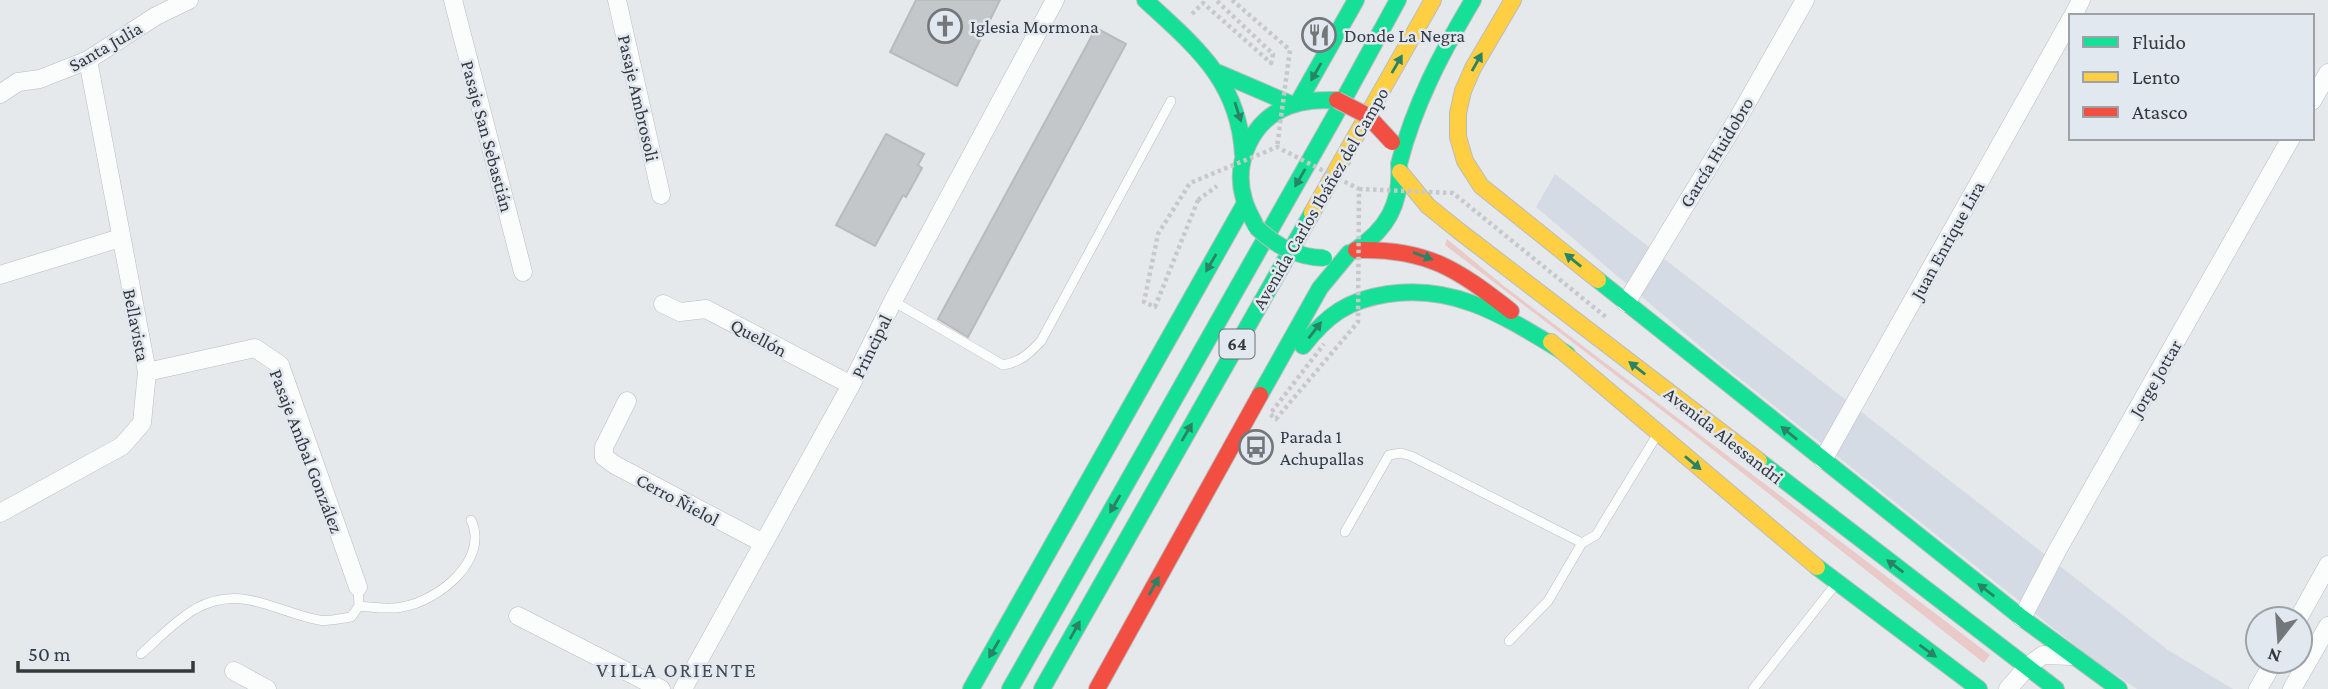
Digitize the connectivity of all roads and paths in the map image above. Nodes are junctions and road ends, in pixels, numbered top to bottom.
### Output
1 (188, 0) edge
2 (453, 0) edge
3 (617, 0) edge
4 (1055, 0) edge
5 (1145, 0) edge
6 (1216, 0) edge
7 (1232, 0) edge
8 (1356, 0) edge
9 (1398, 0) edge
10 (1433, 0) edge
11 (1473, 0) edge
12 (1513, 0) edge
13 (1805, 0) edge
14 (1203, 3) dead end
15 (153, 8) edge
16 (2069, 22) edge
17 (88, 60) junction
18 (0, 72) edge
19 (1219, 73) junction
20 (2328, 73) edge
21 (18, 82) junction
22 (0, 94) edge
23 (2314, 98) edge
24 (1171, 101) dead end
25 (1295, 103) junction
26 (2290, 140) edge
27 (1276, 147) dead end
28 (1243, 155) junction
29 (1400, 168) junction
30 (1359, 189) dead end
31 (661, 195) dead end
32 (1244, 205) junction
33 (120, 237) junction
34 (1353, 252) junction
35 (523, 272) dead end
36 (0, 275) edge
37 (893, 301) junction
38 (1626, 303) junction
39 (663, 304) dead end
40 (1607, 318) dead end
41 (1567, 354) junction
42 (147, 372) junction
43 (851, 385) junction
44 (627, 401) dead end
45 (1258, 402) junction
46 (1658, 434) junction
47 (1822, 460) junction
48 (0, 513) edge
49 (471, 520) dead end
50 (1345, 532) dead end
51 (763, 543) junction
52 (1582, 543) junction
53 (2328, 565) edge
54 (1836, 584) junction
55 (358, 587) joint
56 (2306, 605) edge
57 (359, 606) junction
58 (518, 616) dead end
59 (2022, 618) junction
60 (2328, 626) edge
61 (1509, 641) dead end
62 (141, 654) dead end
63 (2071, 656) junction
64 (2028, 666) junction
65 (234, 671) dead end
66 (267, 689) edge
67 (661, 689) edge
68 (682, 689) edge
69 (971, 689) edge
70 (1010, 689) edge
71 (1042, 689) edge
72 (1097, 689) edge
73 (1753, 689) edge
74 (1979, 689) edge
75 (2008, 689) edge
76 (2056, 689) edge
77 (2119, 689) edge
78 (2292, 689) edge

1 - 15 street, Santa Julia
2 - 35 street, Pasaje San Sebastián
3 - 31 street, Pasaje Ambrosoli
4 - 37 street, Principal
5 - 19 main road
6 - 14 path
7 - 27 path, bridge
8 -> 25 main road
9 -> 70 main road, Avenida Carlos Ibáñez del Campo / 64
71 -> 10 main road, Avenida Carlos Ibáñez del Campo / 64
11 - 29 main road
38 -> 12 main road
13 - 38 street, García Huidobro
15 - 17 street, Santa Julia
16 - 47 street, Juan Enrique Lira
17 - 21 street, Santa Julia
17 - 33 street, Bellavista
18 - 21 street
19 - 25 main road
19 -> 28 main road
20 - 23 street
21 - 22 street
24 - 37 lane
25 - 28 main road
25 - 29 main road, bridge
26 - 59 street, Jorge Jottar
28 - 32 main road
29 - 34 main road
64 -> 29 main road, Avenida Alessandri
30 - 40 path, bridge
32 - 34 main road, bridge
32 -> 69 main road
33 - 36 street
33 - 42 street, Bellavista
34 -> 41 main road, Avenida Alessandri
34 - 45 main road
37 - 43 street, Principal
47 -> 38 main road
39 - 43 street, Quellón
45 -> 41 main road
41 - 46 main road, Avenida Alessandri
42 - 48 street, Bellavista
42 - 55 street, Pasaje Aníbal González
43 - 51 street, Principal
44 - 51 street, Cerro Ñielol
72 -> 45 main road
46 - 52 lane
46 -> 54 main road, Avenida Alessandri
59 -> 47 main road
49 - 57 lane
50 - 52 lane
51 - 68 street, Principal
52 - 61 lane
53 - 56 street
54 - 73 lane
54 -> 74 main road, Avenida Alessandri
55 - 57 lane
57 - 62 lane
58 - 67 street
59 - 63 main road
60 - 78 street
63 - 64 street
63 - 77 main road
64 - 75 street
64 - 76 main road, Avenida Alessandri
65 - 66 street

